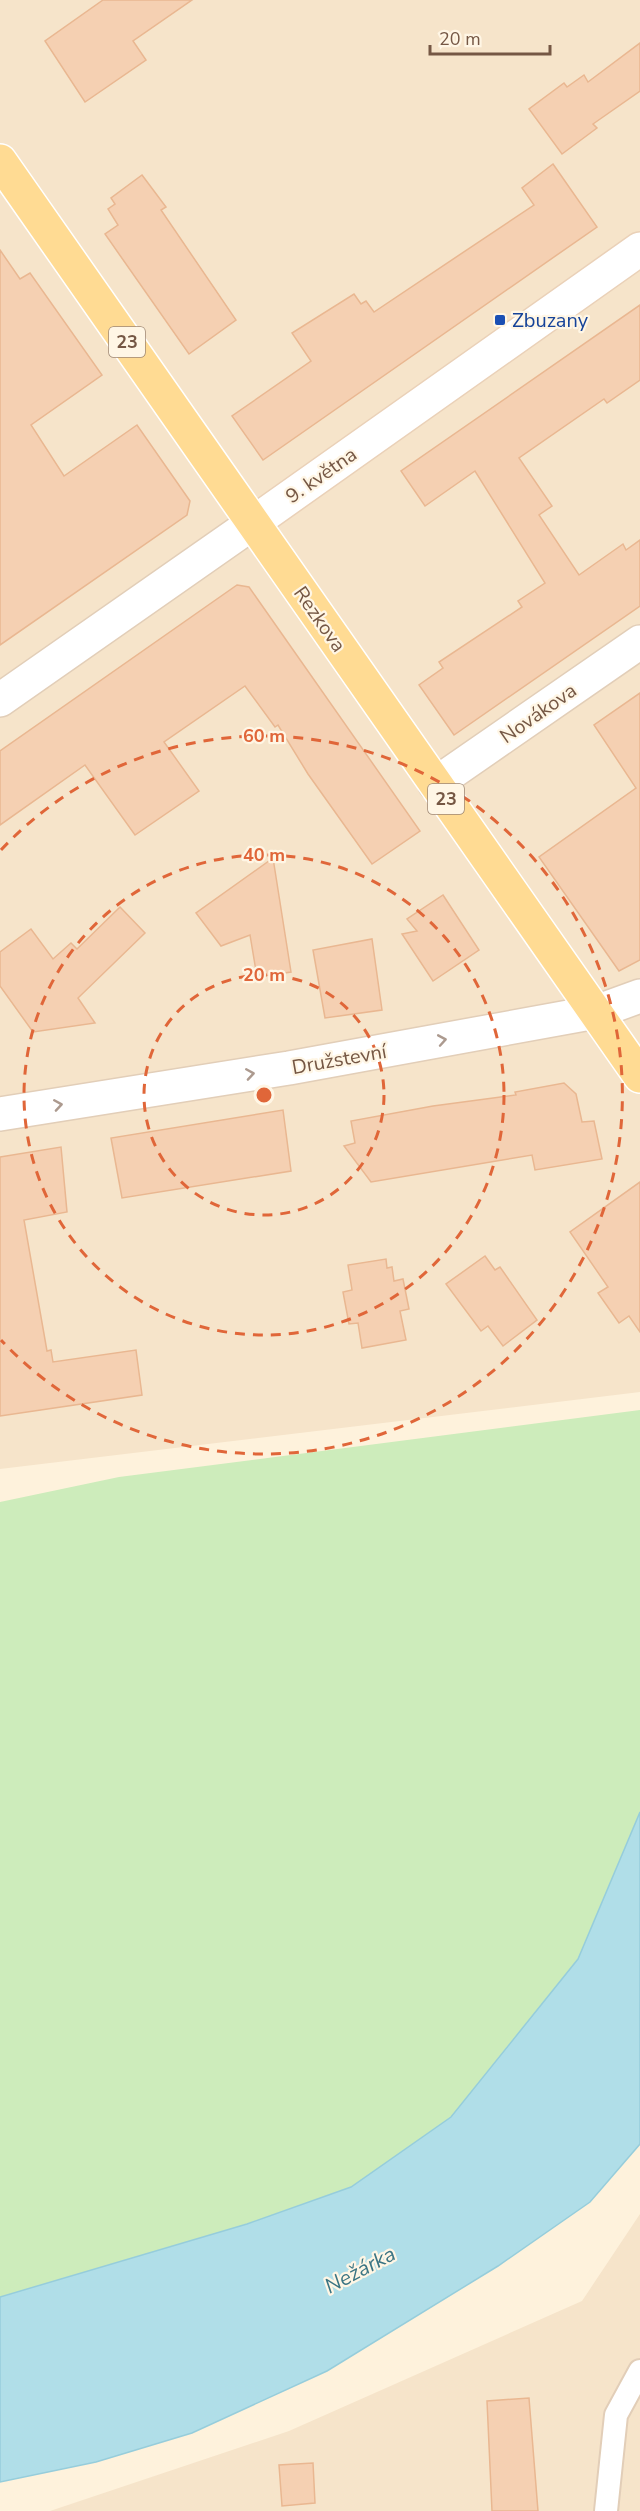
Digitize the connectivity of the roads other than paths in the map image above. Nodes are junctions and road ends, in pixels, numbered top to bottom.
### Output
1 (0, 162) edge
2 (640, 249) edge
3 (253, 523) junction
4 (640, 642) edge
5 (0, 700) edge
6 (435, 784) junction
7 (640, 996) edge
8 (596, 1012) junction
9 (640, 1076) edge
10 (0, 1114) edge
11 (640, 2371) edge
12 (606, 2511) edge

1 - 3 main road, Rezkova / 23
2 - 3 street, 9. května
3 - 5 street, 9. května
3 - 6 main road, Rezkova / 23
4 - 6 street, Novákova
6 - 8 main road, Rezkova / 23
7 - 8 street, Družstevní
8 - 9 main road, Rezkova / 23
10 -> 8 street, Družstevní
11 - 12 lane

